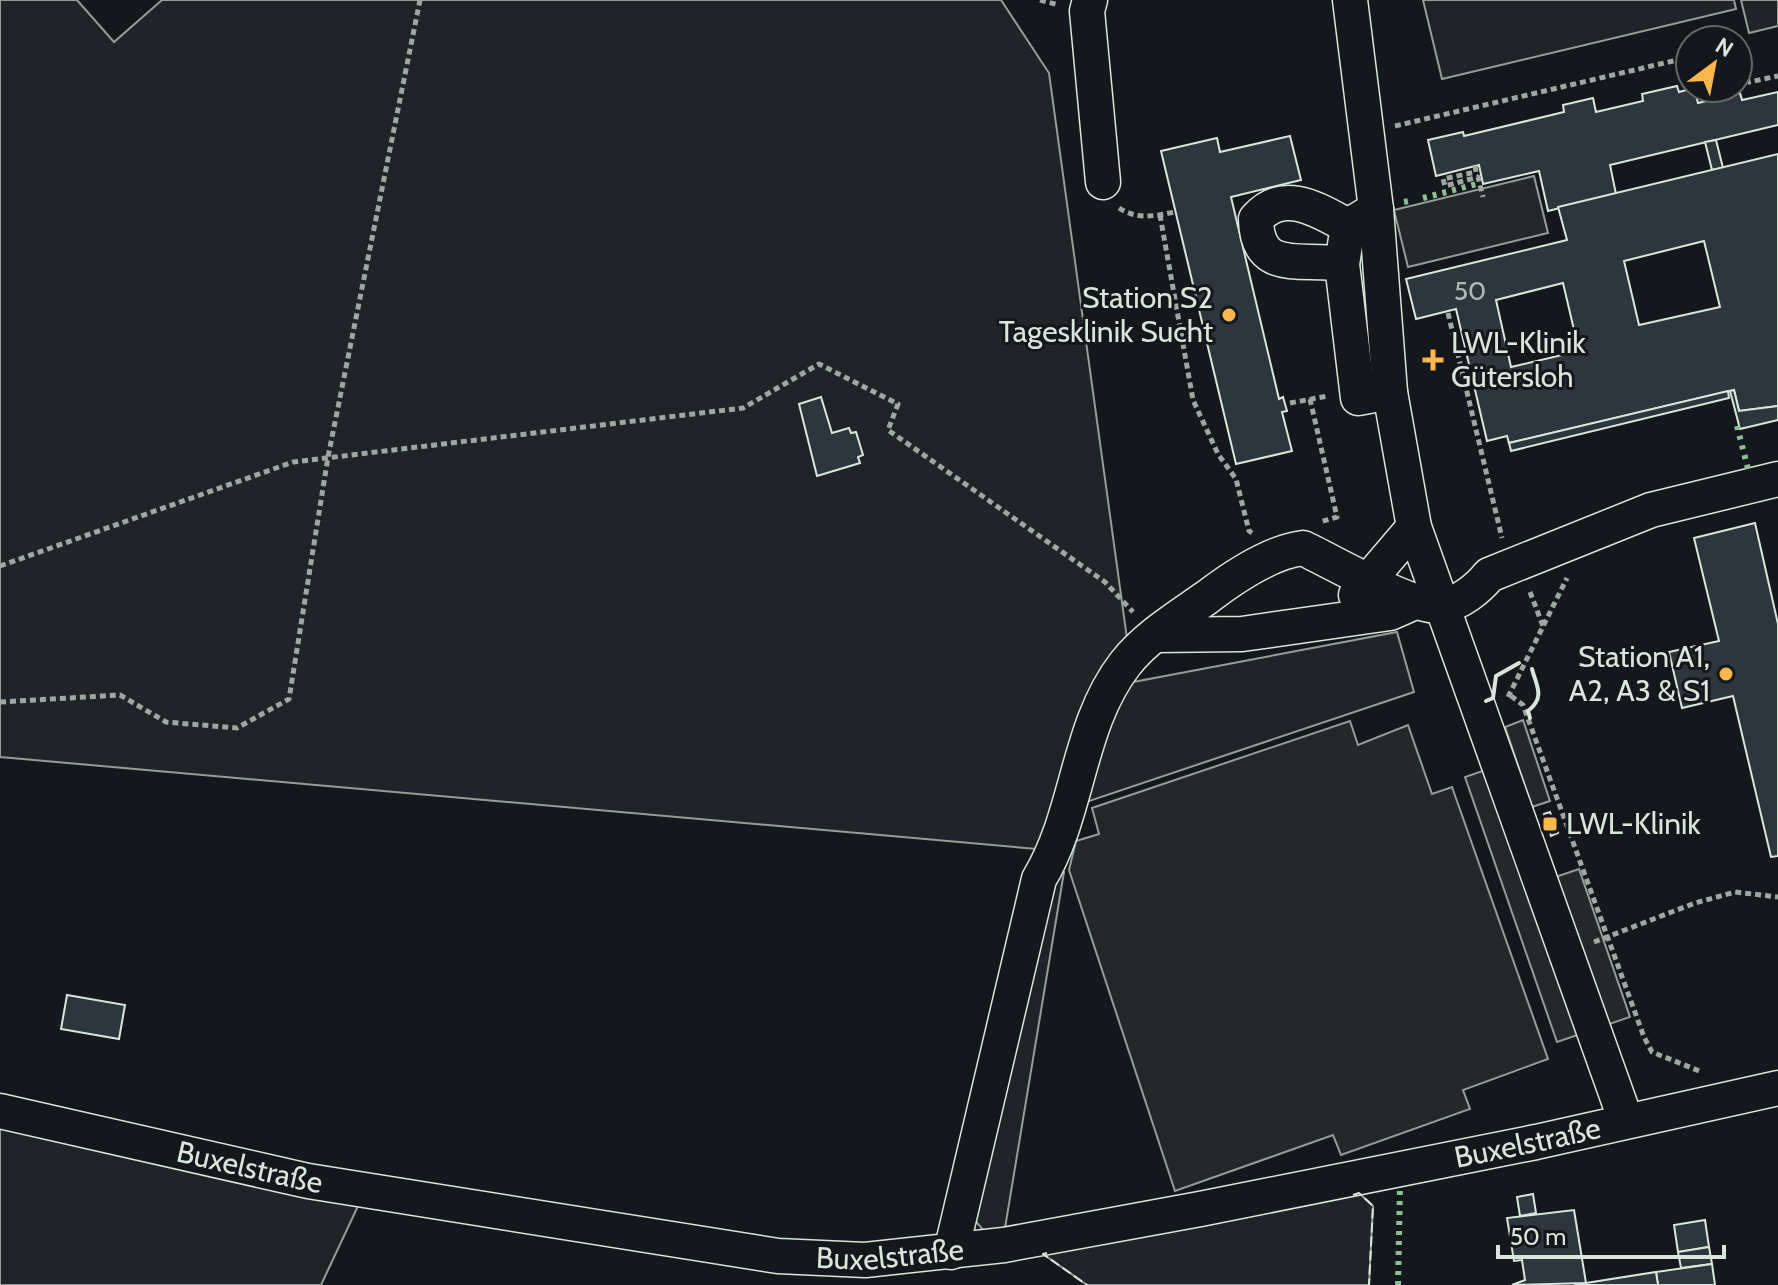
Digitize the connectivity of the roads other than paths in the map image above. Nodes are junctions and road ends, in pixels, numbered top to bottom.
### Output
1 (1090, 0) edge
2 (1350, 0) edge
3 (1103, 182) road end
4 (1362, 217) junction
5 (1342, 264) junction
6 (1390, 392) junction
7 (1778, 479) edge
8 (1414, 527) junction
9 (1368, 579) junction
10 (1429, 604) junction
11 (1336, 620) junction
12 (1155, 635) junction
13 (1778, 1088) edge
14 (0, 1111) edge
15 (1626, 1121) junction
16 (951, 1252) junction

1 - 3 street
2 - 4 street
4 - 5 street
4 - 5 street
4 - 6 street
5 - 6 street
6 - 8 street
7 - 10 street
8 - 9 street
8 - 10 street
9 - 10 street
9 - 11 street
9 - 12 street
10 - 11 street
10 - 15 street
11 - 12 street
12 - 16 street
13 - 15 street, Buxelstraße
14 - 16 street, Buxelstraße
15 - 16 street, Buxelstraße

